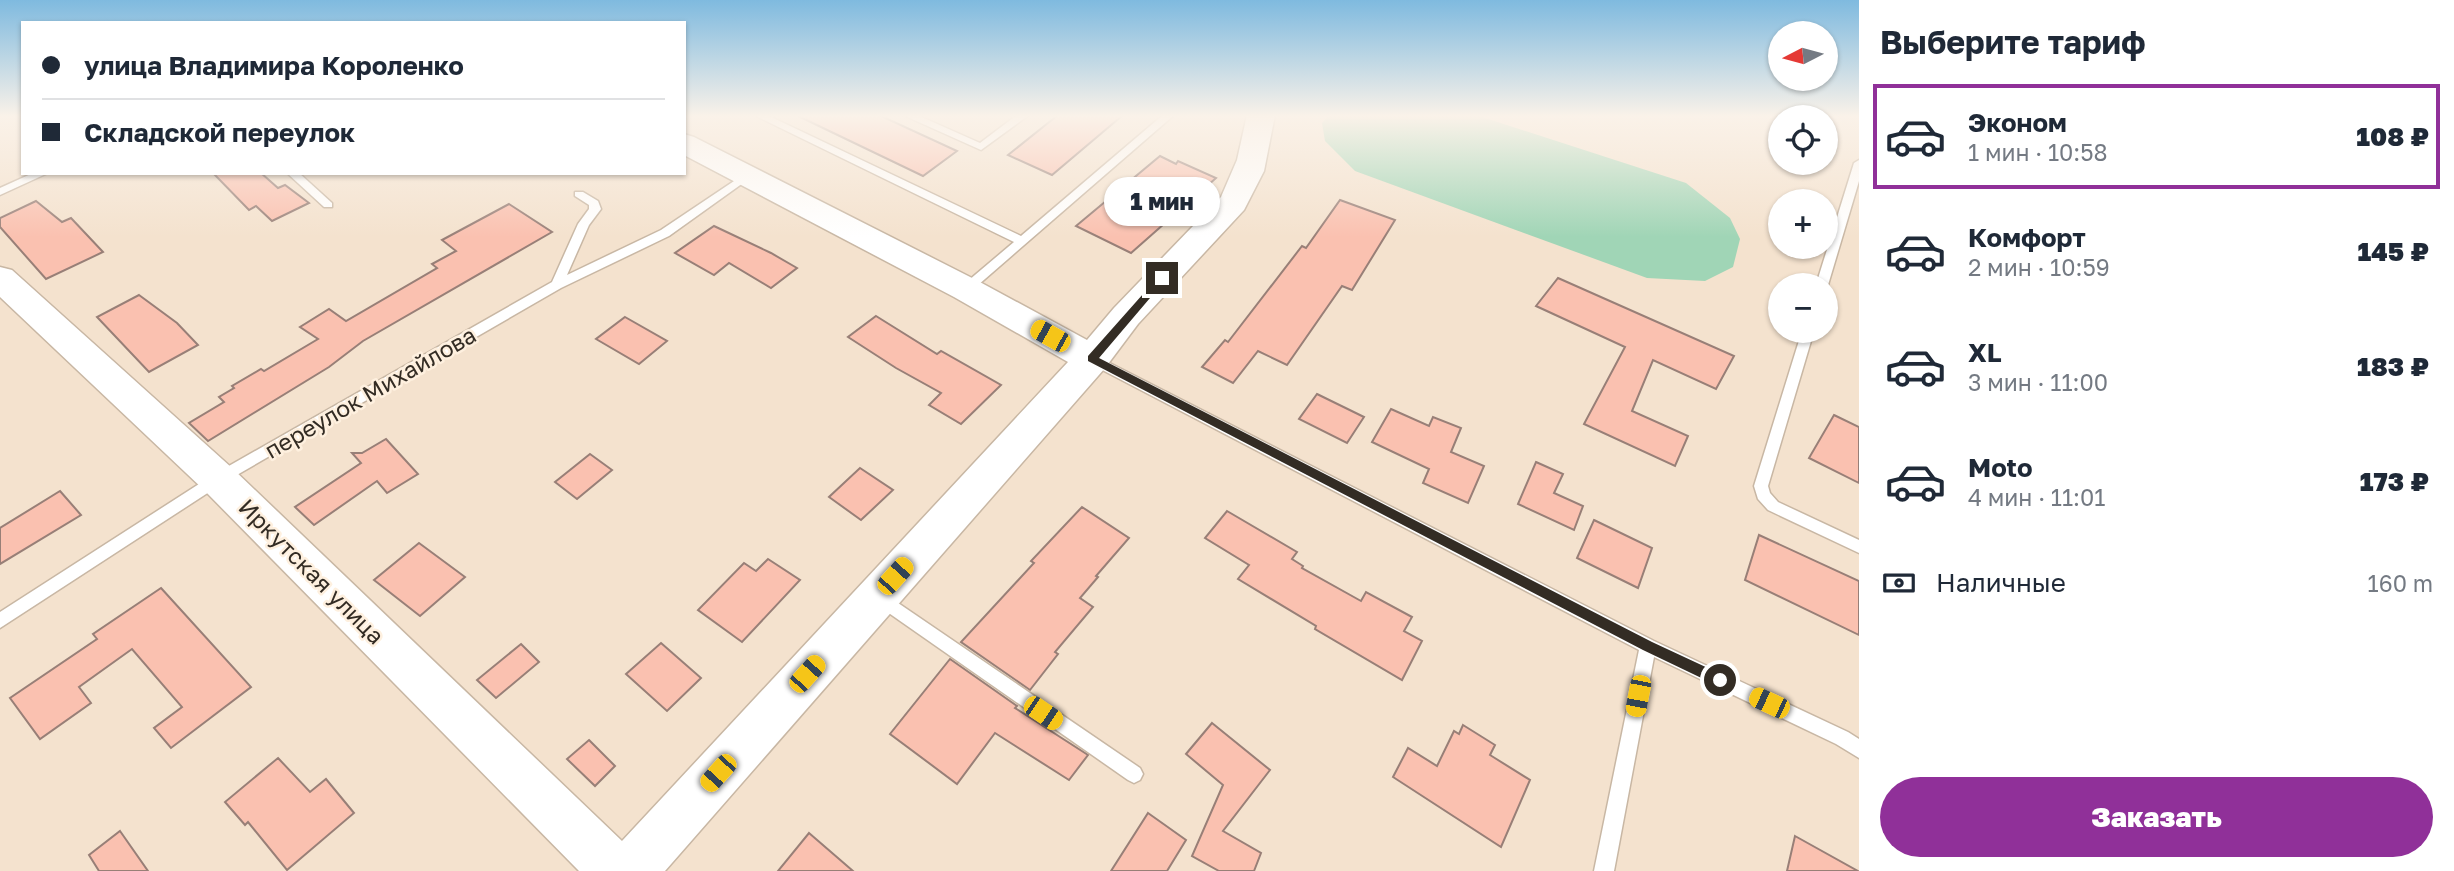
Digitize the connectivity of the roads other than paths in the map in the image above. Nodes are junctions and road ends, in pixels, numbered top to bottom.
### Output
1 (708, 156) edge
2 (844, 156) edge
3 (1122, 156) edge
4 (1255, 156) edge
5 (1859, 163) edge
6 (38, 175) edge
7 (294, 175) edge
8 (746, 176) junction
9 (0, 192) edge
10 (579, 194) dead end
11 (328, 205) dead end
12 (1022, 241) junction
13 (1826, 273) edge
14 (0, 278) edge
15 (556, 285) junction
16 (966, 289) junction
17 (1804, 343) edge
18 (1092, 359) junction
19 (218, 479) junction
20 (1859, 547) edge
21 (877, 596) junction
22 (0, 621) edge
23 (1648, 646) junction
24 (1859, 749) edge
25 (1134, 774) dead end
26 (616, 871) edge
27 (630, 871) edge
28 (1605, 871) edge

1 - 8 street
2 - 12 lane
3 - 12 lane
4 - 18 street
5 - 13 lane
6 - 9 lane
7 - 11 lane
8 - 15 lane, переулок Михайлова
8 - 16 street
10 - 15 lane
12 - 16 lane
14 - 19 street, Иркутская улица
15 - 19 lane, переулок Михайлова
16 - 18 street
17 - 20 lane
18 - 21 street
18 - 23 lane
19 - 22 lane, переулок Михайлова
19 - 26 street, Иркутская улица
21 - 25 lane
21 - 27 street
23 - 24 lane
23 - 28 lane

